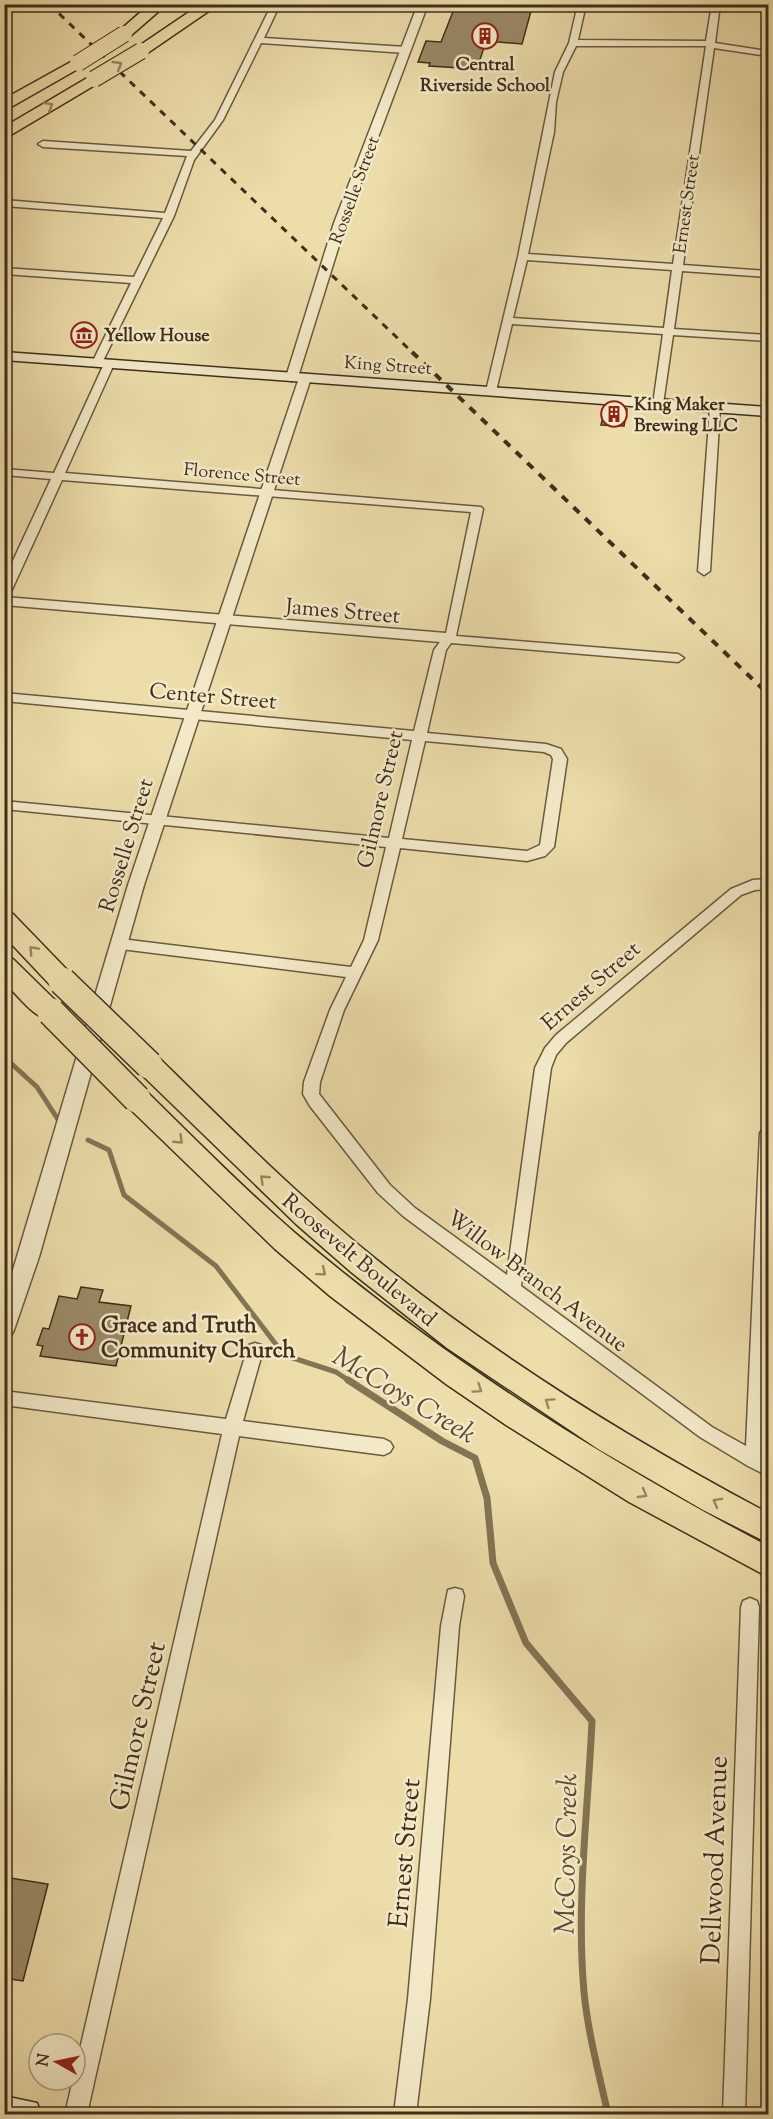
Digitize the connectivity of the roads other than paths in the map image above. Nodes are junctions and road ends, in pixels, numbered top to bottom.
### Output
1 (152, 4) edge
2 (160, 4) edge
3 (196, 4) edge
4 (212, 4) edge
5 (276, 4) edge
6 (423, 4) edge
7 (582, 4) edge
8 (716, 4) edge
9 (123, 34) junction
10 (259, 40) junction
11 (573, 43) junction
12 (710, 44) junction
13 (406, 50) junction
14 (141, 51) junction
15 (768, 53) edge
16 (4, 106) edge
17 (4, 134) edge
18 (43, 144) dead end
19 (193, 154) junction
20 (4, 203) edge
21 (169, 216) junction
22 (523, 257) junction
23 (677, 268) junction
24 (4, 271) edge
25 (768, 274) edge
26 (138, 280) junction
27 (508, 321) junction
28 (669, 332) junction
29 (768, 338) edge
30 (4, 356) edge
31 (103, 363) junction
32 (298, 378) junction
33 (491, 391) junction
34 (658, 404) junction
35 (716, 408) junction
36 (768, 412) edge
37 (4, 472) edge
38 (59, 477) junction
39 (266, 494) junction
40 (477, 509) joint
41 (704, 571) dead end
42 (4, 594) edge
43 (4, 601) edge
44 (224, 620) junction
45 (447, 640) junction
46 (678, 658) dead end
47 (4, 697) edge
48 (191, 714) junction
49 (418, 736) junction
50 (4, 805) edge
51 (157, 820) junction
52 (394, 842) junction
53 (768, 884) edge
54 (4, 920) edge
55 (121, 944) junction
56 (4, 966) edge
57 (355, 974) junction
58 (311, 1094) joint
59 (768, 1133) edge
60 (513, 1288) junction
61 (4, 1330) edge
62 (255, 1350) dead end
63 (4, 1398) edge
64 (232, 1428) junction
65 (384, 1447) dead end
66 (761, 1465) edge
67 (768, 1529) edge
68 (768, 1562) edge
69 (455, 1596) dead end
70 (750, 1607) dead end
71 (4, 2111) edge
72 (26, 2115) edge
73 (76, 2115) edge
74 (405, 2115) edge
75 (734, 2115) edge

1 - 9 highway
2 - 9 highway
3 - 14 highway
4 - 14 highway
5 - 10 street
6 - 13 street, Rosselle Street
7 - 11 street
8 - 12 street, Ernest Street
9 - 16 highway, bridge
10 - 13 street
10 - 19 street
11 - 12 street
11 - 22 street
12 - 15 street
12 - 23 street, Ernest Street
13 - 32 street, Rosselle Street
17 -> 14 highway, bridge
18 - 19 street
19 - 21 street
20 - 21 street
21 - 26 street
22 - 23 street
22 - 27 street
23 - 25 street
23 - 28 street, Ernest Street
24 - 26 street
26 - 31 street
27 - 28 street
27 - 33 street
28 - 29 street
28 - 34 street, Ernest Street
30 - 31 main road, King Street
31 - 32 main road, King Street
31 - 38 street
32 - 33 main road, King Street
32 - 39 street, Rosselle Street
33 - 34 main road, King Street
34 - 35 main road, King Street
35 - 36 main road, King Street
35 - 41 street
37 - 38 street, Florence Street
38 - 39 street, Florence Street
38 - 42 street
39 - 40 street, Florence Street
39 - 44 street, Rosselle Street
40 - 45 street, Gilmore Street
43 - 44 street, James Street
44 - 45 street, James Street
44 - 48 street, Rosselle Street
45 - 46 street, James Street
45 - 49 street, Gilmore Street
47 - 48 street, Center Street
48 - 49 street, Center Street
48 - 51 street, Rosselle Street
49 - 52 street, Gilmore Street
49 - 52 street, Center Street
50 - 51 street
51 - 52 street
51 - 55 street, Rosselle Street
52 - 57 street, Gilmore Street
53 - 60 street, Ernest Street
67 -> 54 highway, Roosevelt Boulevard, bridge
55 - 57 street
55 - 61 street, Rosselle Street
56 -> 68 highway, Roosevelt Boulevard, bridge
57 - 58 street, Gilmore Street
58 - 60 street, Willow Branch Avenue
59 - 66 street
60 - 66 street, Willow Branch Avenue
62 - 64 street, Gilmore Street
63 - 64 street
64 - 65 street
64 - 73 street, Gilmore Street
69 - 74 street, Ernest Street
70 - 75 street, Dellwood Avenue
71 - 72 main road

